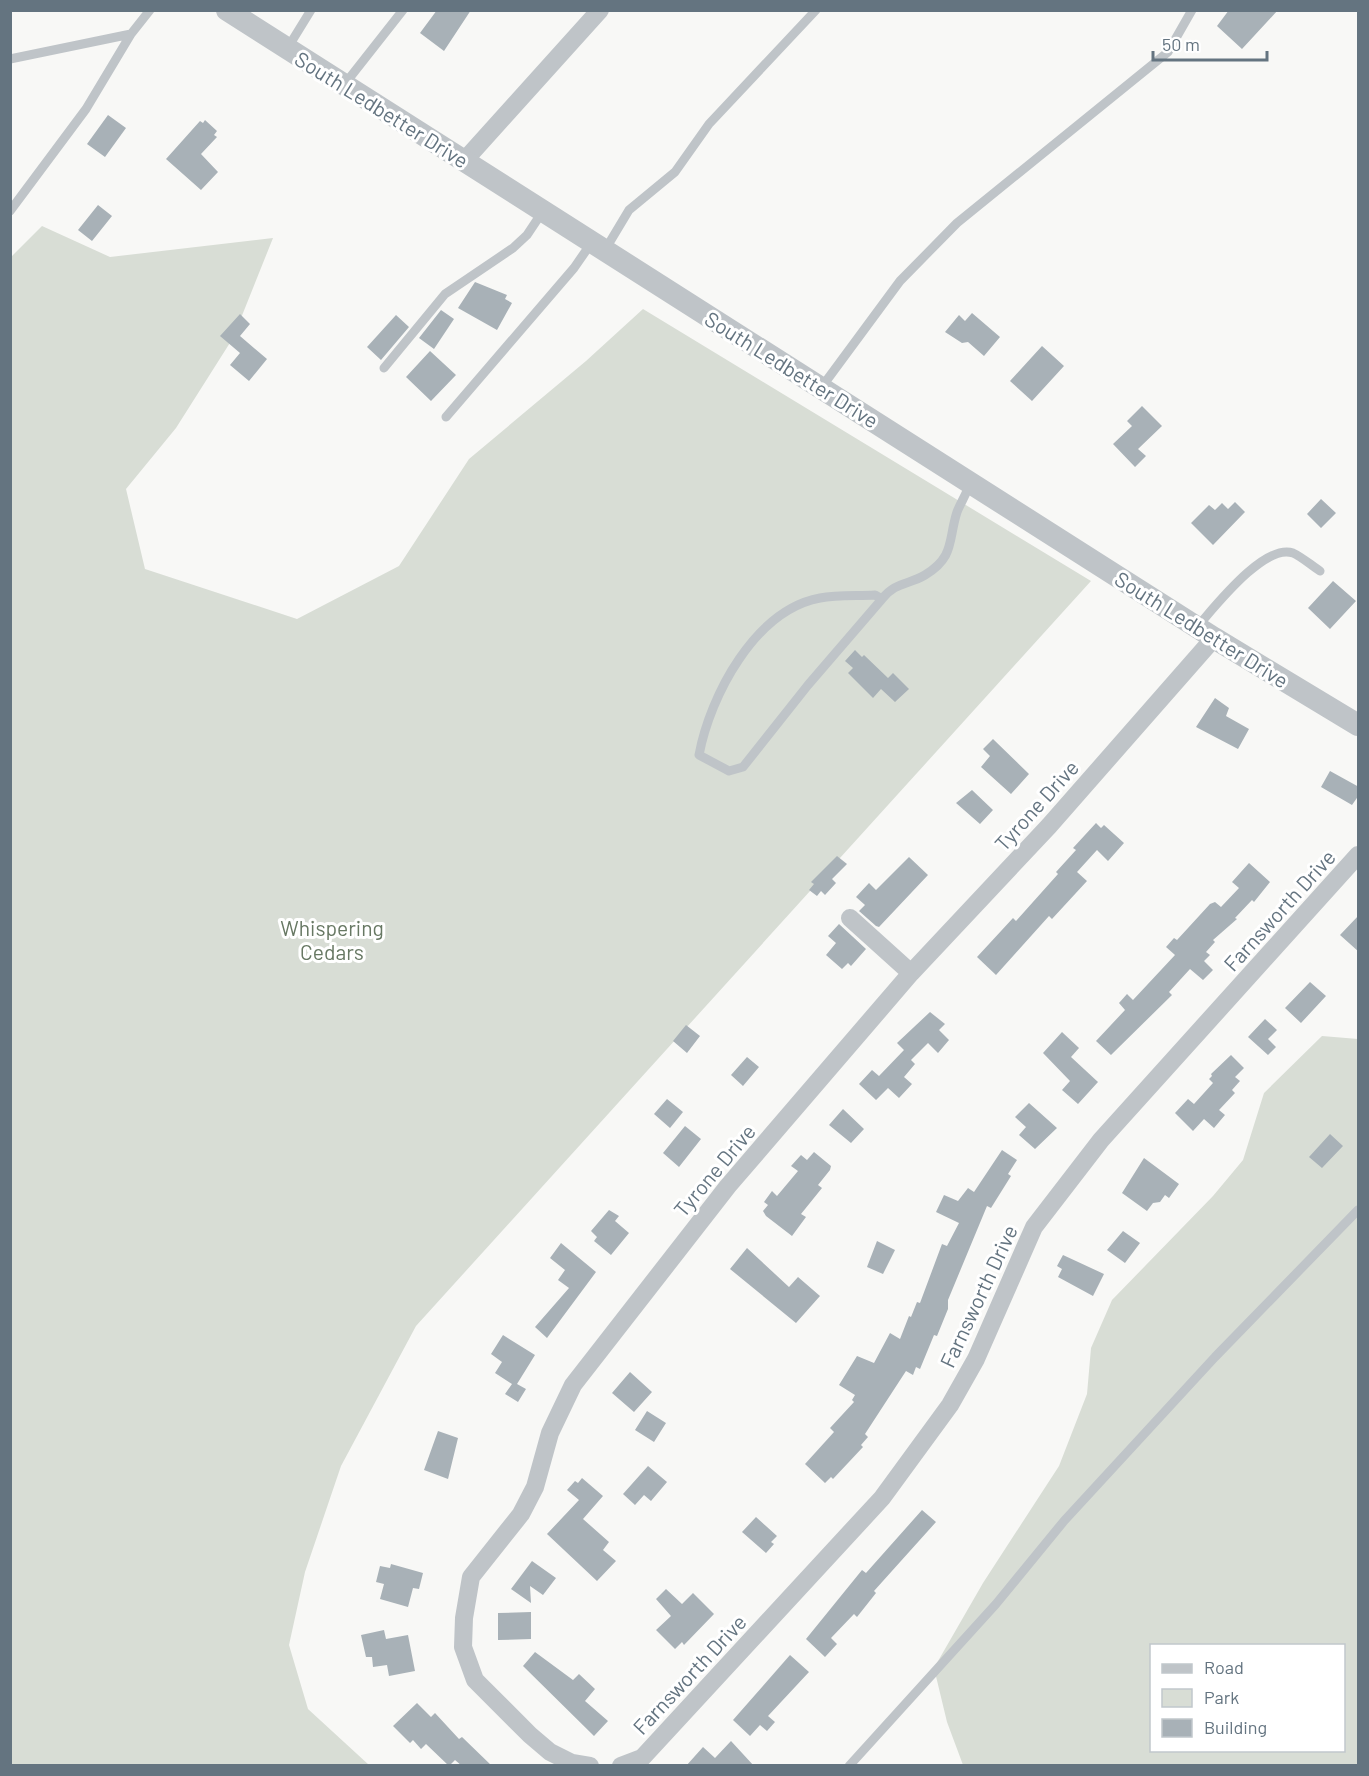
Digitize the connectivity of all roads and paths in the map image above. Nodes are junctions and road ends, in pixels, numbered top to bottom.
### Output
1 (150, 10) edge
2 (227, 10) edge
3 (311, 10) edge
4 (403, 10) edge
5 (600, 10) edge
6 (816, 10) edge
7 (1192, 10) edge
8 (131, 34) junction
9 (287, 49) junction
10 (10, 59) edge
11 (345, 85) junction
12 (464, 160) junction
13 (10, 211) edge
14 (543, 211) junction
15 (598, 246) junction
16 (384, 368) dead end
17 (821, 388) junction
18 (446, 417) dead end
19 (970, 483) junction
20 (1320, 571) dead end
21 (882, 599) junction
22 (1206, 633) junction
23 (1359, 725) edge
24 (1359, 855) edge
25 (850, 918) dead end
26 (911, 973) junction
27 (1359, 1210) edge
28 (590, 1766) edge
29 (621, 1766) edge
30 (849, 1766) edge

1 - 8 lane
2 - 9 street, South Ledbetter Drive
3 - 9 lane
4 - 11 lane
5 - 12 street
6 - 15 lane
7 - 17 lane
8 - 10 lane
8 - 13 lane
9 - 11 street, South Ledbetter Drive
11 - 12 street, South Ledbetter Drive
12 - 14 street, South Ledbetter Drive
14 - 15 street, South Ledbetter Drive
14 - 16 lane
15 - 17 street, South Ledbetter Drive
15 - 18 lane
17 - 19 street, South Ledbetter Drive
19 - 21 lane
19 - 22 street, South Ledbetter Drive
20 - 22 lane
21 - 21 lane
22 - 23 street, South Ledbetter Drive
22 - 26 street, Tyrone Drive
24 - 29 street, Farnsworth Drive
25 - 26 street
26 - 28 street, Tyrone Drive
27 - 30 lane

